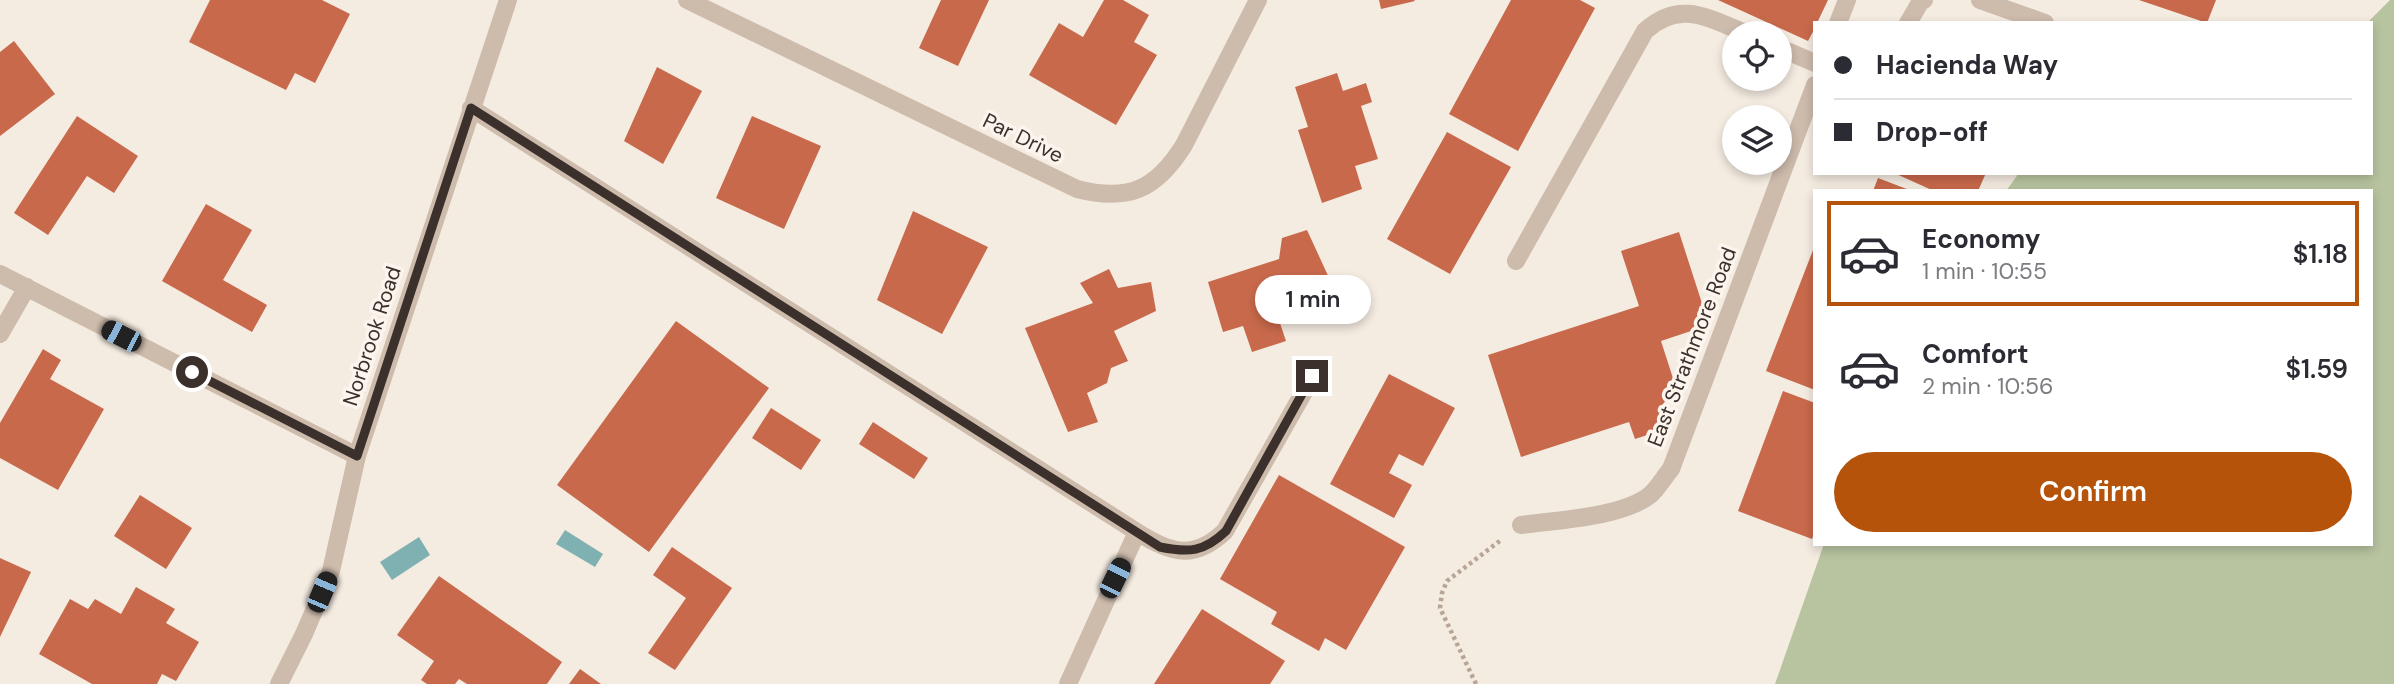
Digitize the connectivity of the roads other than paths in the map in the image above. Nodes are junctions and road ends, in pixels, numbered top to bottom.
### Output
1 (508, 0) edge
2 (687, 0) edge
3 (1258, 0) edge
4 (1847, 0) edge
5 (1924, 0) edge
6 (1980, 0) edge
7 (1839, 21) edge
8 (1909, 21) edge
9 (2039, 21) edge
10 (1722, 24) edge
11 (1792, 53) edge
12 (1813, 62) edge
13 (1813, 90) edge
14 (471, 108) junction
15 (1516, 261) dead end
16 (0, 274) edge
17 (27, 287) junction
18 (0, 334) edge
19 (1312, 376) dead end
20 (357, 456) junction
21 (1521, 525) road end
22 (1137, 532) junction
23 (279, 684) edge
24 (1068, 684) edge

1 - 14 street, Norbrook Road
2 - 3 street, Par Drive
4 - 7 street
5 - 8 street
6 - 9 street
10 - 15 street
11 - 12 street
13 - 21 street, East Strathmore Road
14 - 20 street, Norbrook Road
14 - 22 street
16 - 17 street
17 - 18 street
17 - 20 street
19 - 22 street
20 - 23 street, Norbrook Road
22 - 24 street

